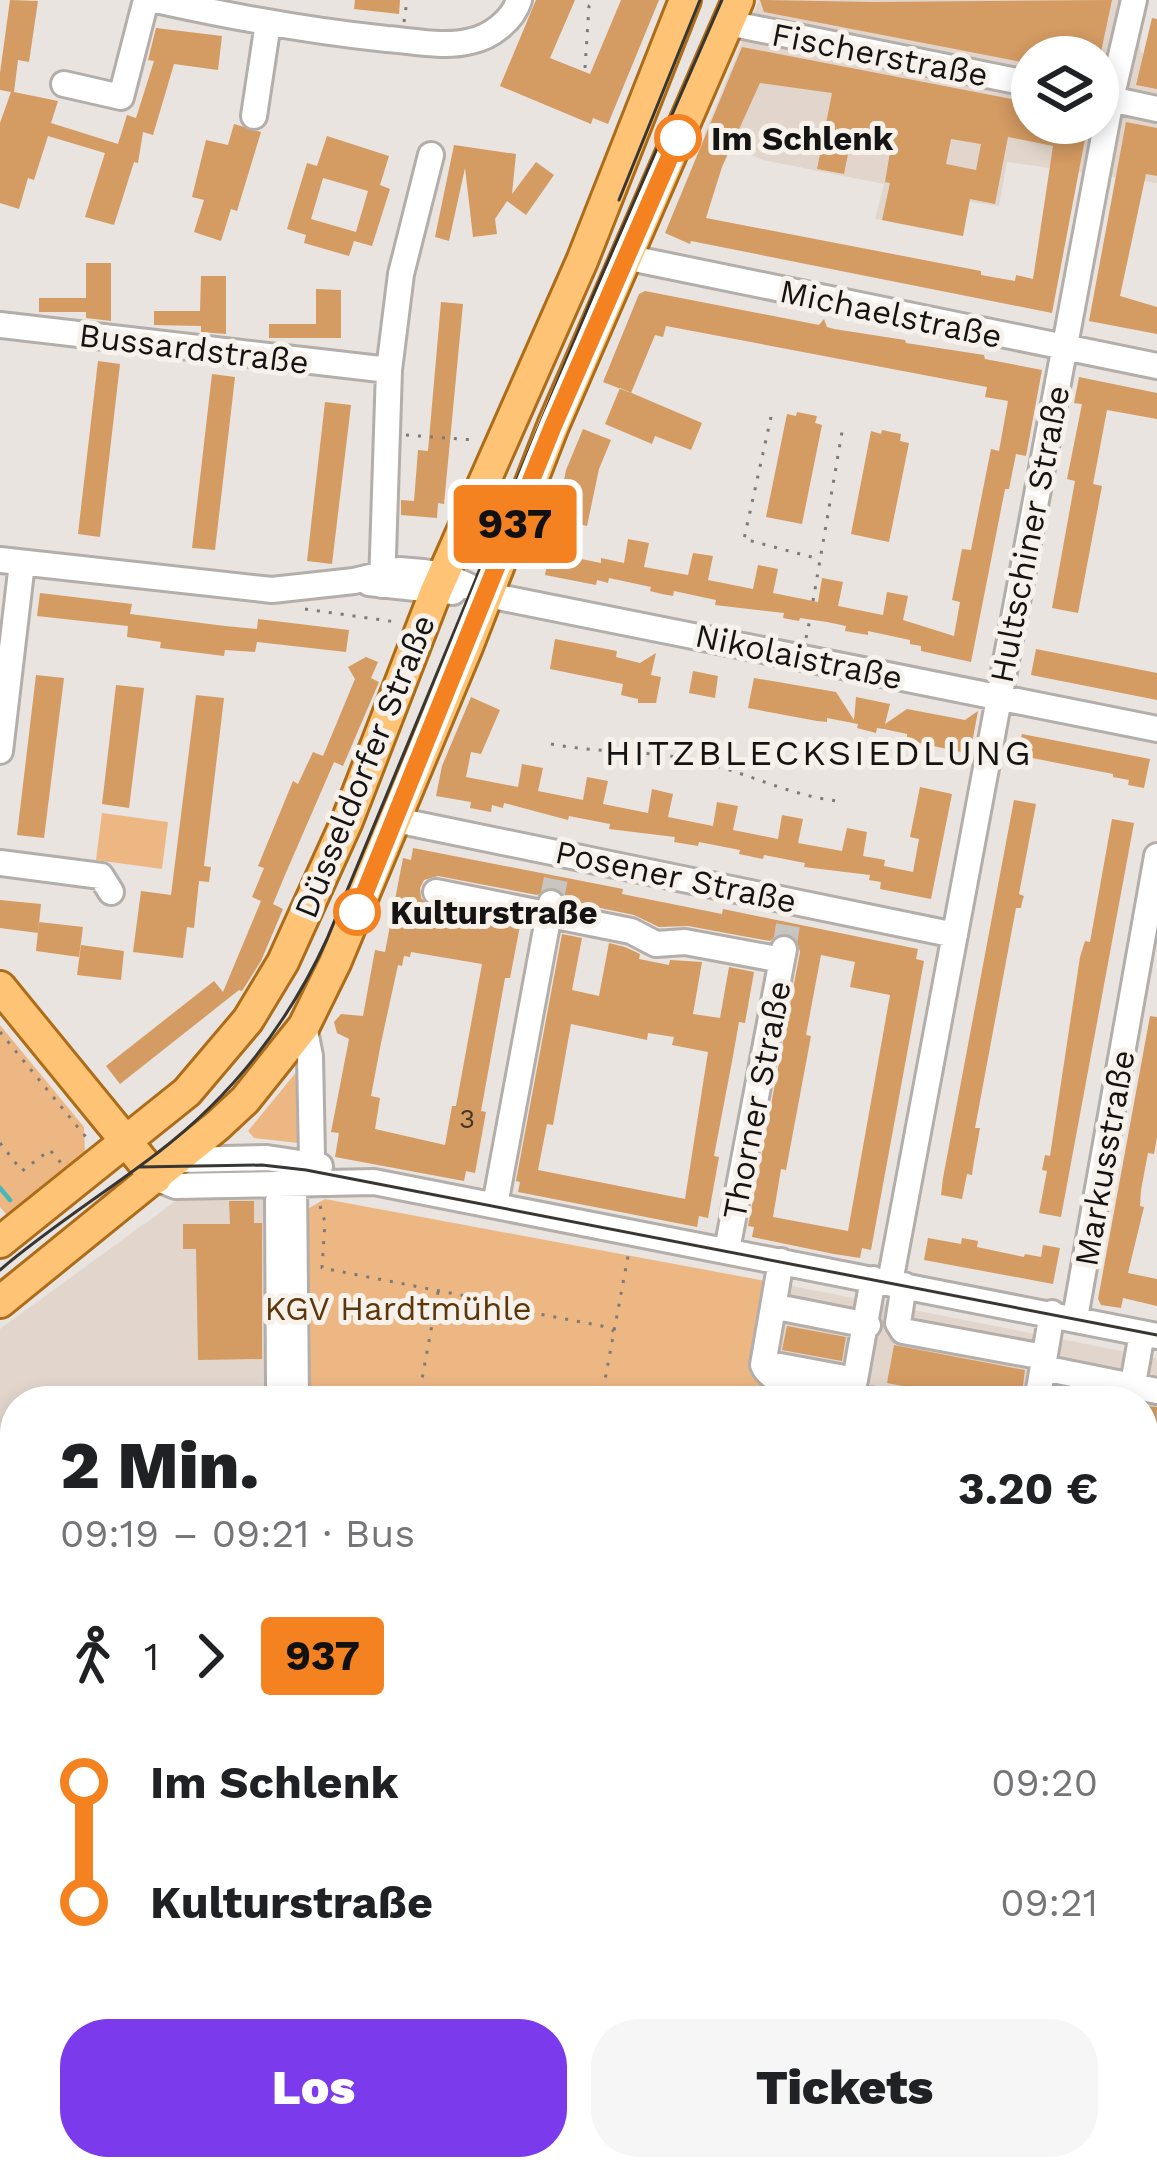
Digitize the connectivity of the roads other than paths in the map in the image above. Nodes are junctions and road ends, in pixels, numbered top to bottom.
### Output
1 (146, 0) edge
2 (156, 0) edge
3 (519, 0) edge
4 (686, 0) edge
5 (1134, 0) edge
6 (733, 12) edge
7 (268, 23) junction
8 (1119, 51) edge
9 (1011, 79) edge
10 (64, 84) dead end
11 (1119, 101) edge
12 (1157, 109) edge
13 (254, 116) dead end
14 (1098, 144) edge
15 (431, 155) dead end
16 (625, 257) junction
17 (0, 325) edge
18 (1065, 350) junction
19 (1157, 366) edge
20 (389, 370) junction
21 (11, 562) edge
22 (382, 579) junction
23 (440, 583) junction
24 (488, 595) junction
25 (998, 697) junction
26 (1157, 729) edge
27 (0, 751) edge
28 (396, 820) junction
29 (1157, 856) edge
30 (0, 863) edge
31 (111, 892) dead end
32 (436, 892) dead end
33 (550, 908) junction
34 (955, 935) junction
35 (0, 987) edge
36 (304, 1026) junction
37 (125, 1141) junction
38 (168, 1169) junction
39 (299, 1175) junction
40 (495, 1205) junction
41 (0, 1242) edge
42 (727, 1250) junction
43 (781, 1261) junction
44 (889, 1282) junction
45 (0, 1302) edge
46 (788, 1310) dead end
47 (1064, 1316) junction
48 (868, 1325) junction
49 (1150, 1335) edge
50 (1044, 1362) junction
51 (780, 1366) dead end
52 (287, 1386) edge
53 (794, 1386) edge
54 (1040, 1386) edge
55 (1118, 1386) edge
56 (1141, 1386) edge

1 - 10 street
2 - 7 street
3 - 7 street
4 - 23 main road, Düsseldorfer Straße
5 - 8 street, Hultschiner Straße
6 - 9 street, Fischerstraße
6 - 16 main road, Düsseldorfer Straße
7 - 13 street
11 - 12 street
14 - 18 street, Hultschiner Straße
15 - 20 street
16 - 18 street, Michaelstraße
16 - 24 main road, Düsseldorfer Straße
17 - 20 street, Bussardstraße
18 - 19 street, Michaelstraße
18 - 25 street, Hultschiner Straße
20 - 22 street
21 - 22 street
21 - 27 street
22 - 23 street
23 - 24 street, Nikolaistraße
23 - 37 main road, Düsseldorfer Straße
24 - 25 street, Nikolaistraße
24 - 28 main road, Düsseldorfer Straße
25 - 26 street, Nikolaistraße
25 - 34 street, Hultschiner Straße
28 - 34 street, Posener Straße
28 - 36 main road, Düsseldorfer Straße
29 - 47 street, Markusstraße
30 - 31 street
32 - 33 street
33 - 40 street
33 - 42 street, Thorner Straße
34 - 44 street, Hultschiner Straße
35 - 37 main road
36 - 38 main road, Düsseldorfer Straße
36 - 39 street
37 - 38 main road
37 - 41 main road, Düsseldorfer Straße
38 - 39 street
38 - 45 main road, Düsseldorfer Straße
39 - 40 street
39 - 52 street
40 - 42 street
42 - 43 street
43 - 44 street
43 - 53 street
44 - 47 street
44 - 48 street, Hultschiner Straße
44 - 50 street
46 - 48 street
47 - 49 street
47 - 50 street, Markusstraße
48 - 51 street, Hultschiner Straße
49 - 56 street
50 - 54 street, Markusstraße
50 - 55 street

